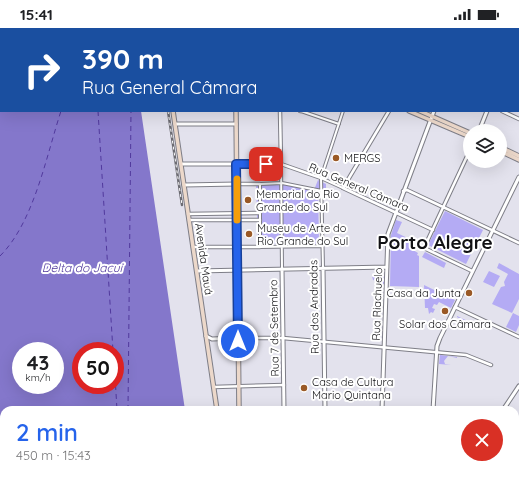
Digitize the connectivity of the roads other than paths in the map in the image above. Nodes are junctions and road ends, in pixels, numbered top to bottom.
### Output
1 (174, 112) edge
2 (236, 112) edge
3 (280, 112) edge
4 (304, 112) edge
5 (343, 112) edge
6 (388, 112) edge
7 (413, 112) edge
8 (422, 112) edge
9 (434, 112) edge
10 (487, 112) edge
11 (504, 112) edge
12 (431, 118) junction
13 (519, 119) edge
14 (175, 124) junction
15 (236, 124) junction
16 (339, 124) junction
17 (482, 124) edge
18 (463, 130) edge
19 (463, 134) edge
20 (507, 150) edge
21 (507, 154) edge
22 (519, 156) edge
23 (519, 160) edge
24 (181, 164) junction
25 (236, 164) junction
26 (281, 164) junction
27 (463, 166) edge
28 (519, 177) edge
29 (321, 178) junction
30 (282, 183) junction
31 (184, 184) junction
32 (237, 184) junction
33 (260, 184) junction
34 (344, 188) junction
35 (403, 191) junction
36 (322, 192) junction
37 (444, 208) junction
38 (395, 212) junction
39 (260, 213) junction
40 (188, 214) junction
41 (237, 214) junction
42 (245, 214) junction
43 (253, 214) junction
44 (189, 220) junction
45 (237, 220) junction
46 (245, 220) junction
47 (253, 220) junction
48 (260, 220) junction
49 (433, 230) junction
50 (493, 230) junction
51 (519, 244) edge
52 (283, 246) junction
53 (322, 246) junction
54 (193, 247) junction
55 (237, 247) junction
56 (260, 247) junction
57 (387, 267) junction
58 (323, 268) junction
59 (282, 269) junction
60 (237, 270) junction
61 (197, 271) junction
62 (472, 271) junction
63 (455, 307) junction
64 (206, 336) junction
65 (238, 338) junction
66 (283, 338) junction
67 (519, 338) edge
68 (323, 341) junction
69 (384, 348) junction
70 (437, 352) junction
71 (491, 365) dead end
72 (238, 386) junction
73 (284, 386) junction
74 (519, 386) edge
75 (214, 387) junction
76 (216, 406) edge
77 (239, 406) edge
78 (284, 406) edge
79 (325, 406) edge
80 (382, 406) edge
81 (433, 406) edge
82 (506, 406) edge
83 (427, 482) edge
84 (431, 482) edge

1 - 14 main road, Avenida Mauá
2 - 15 main road
3 - 26 street
4 - 16 street
5 - 16 street, Rua dos Andradas
6 - 34 street
7 - 12 main road
8 - 12 main road
9 - 12 street, Rua Riachuelo
10 - 17 street
11 - 13 street
12 - 18 main road
12 - 19 main road
12 - 35 street, Rua Riachuelo
14 - 15 street
14 - 24 main road, Avenida Mauá
15 - 25 main road
16 - 29 street, Rua dos Andradas
20 - 22 main road
21 - 23 main road
24 - 25 street, Rua General Câmara
24 - 31 main road, Avenida Mauá
25 - 26 street, Rua General Câmara
25 - 32 main road
26 - 29 street, Rua General Câmara
26 - 30 street
27 - 37 street
28 - 50 street
29 - 34 street, Rua General Câmara
29 - 36 street, Rua dos Andradas
30 - 33 street
30 - 36 street
30 - 52 street, Rua 7 de Setembro
31 - 32 street
31 - 40 main road, Avenida Mauá
32 - 33 street
32 - 41 main road
33 - 39 street
34 - 38 street, Rua General Câmara
35 - 37 street
35 - 38 street, Rua Riachuelo
36 - 53 street, Rua dos Andradas
37 - 49 street
37 - 50 street
38 - 49 street, Rua General Câmara
38 - 57 street, Rua Riachuelo
39 - 43 street
39 - 48 street
40 - 41 street
40 - 44 main road, Avenida Mauá
41 - 42 street
41 - 45 main road
42 - 43 street
42 - 46 street
43 - 47 street
44 - 45 street
44 - 54 main road, Avenida Mauá
45 - 46 street
45 - 55 main road
46 - 47 street
47 - 48 street
48 - 56 street
49 - 62 street
50 - 51 street
50 - 62 street
52 - 53 street
52 - 56 street
52 - 59 street, Rua 7 de Setembro
53 - 58 street, Rua dos Andradas
54 - 55 street
54 - 61 main road, Avenida Mauá
55 - 56 street
55 - 60 main road
57 - 58 street
57 - 69 street, Rua Riachuelo
58 - 59 street
58 - 68 street, Rua dos Andradas
59 - 60 street
59 - 66 street, Rua 7 de Setembro
60 - 61 street
60 - 65 main road
61 - 64 main road, Avenida Mauá
62 - 63 street
63 - 67 street
63 - 70 street
64 - 65 street
64 - 75 main road, Avenida Mauá
65 - 66 street
65 - 72 main road
66 - 68 street
66 - 73 street, Rua 7 de Setembro
68 - 69 street
68 - 79 street, Rua dos Andradas
69 - 70 street
69 - 80 street, Rua Riachuelo
70 - 71 street
70 - 81 street
72 - 73 street
72 - 75 street
72 - 77 main road
73 - 78 street, Rua 7 de Setembro
74 - 82 street
75 - 76 main road, Avenida Mauá
83 - 84 street

